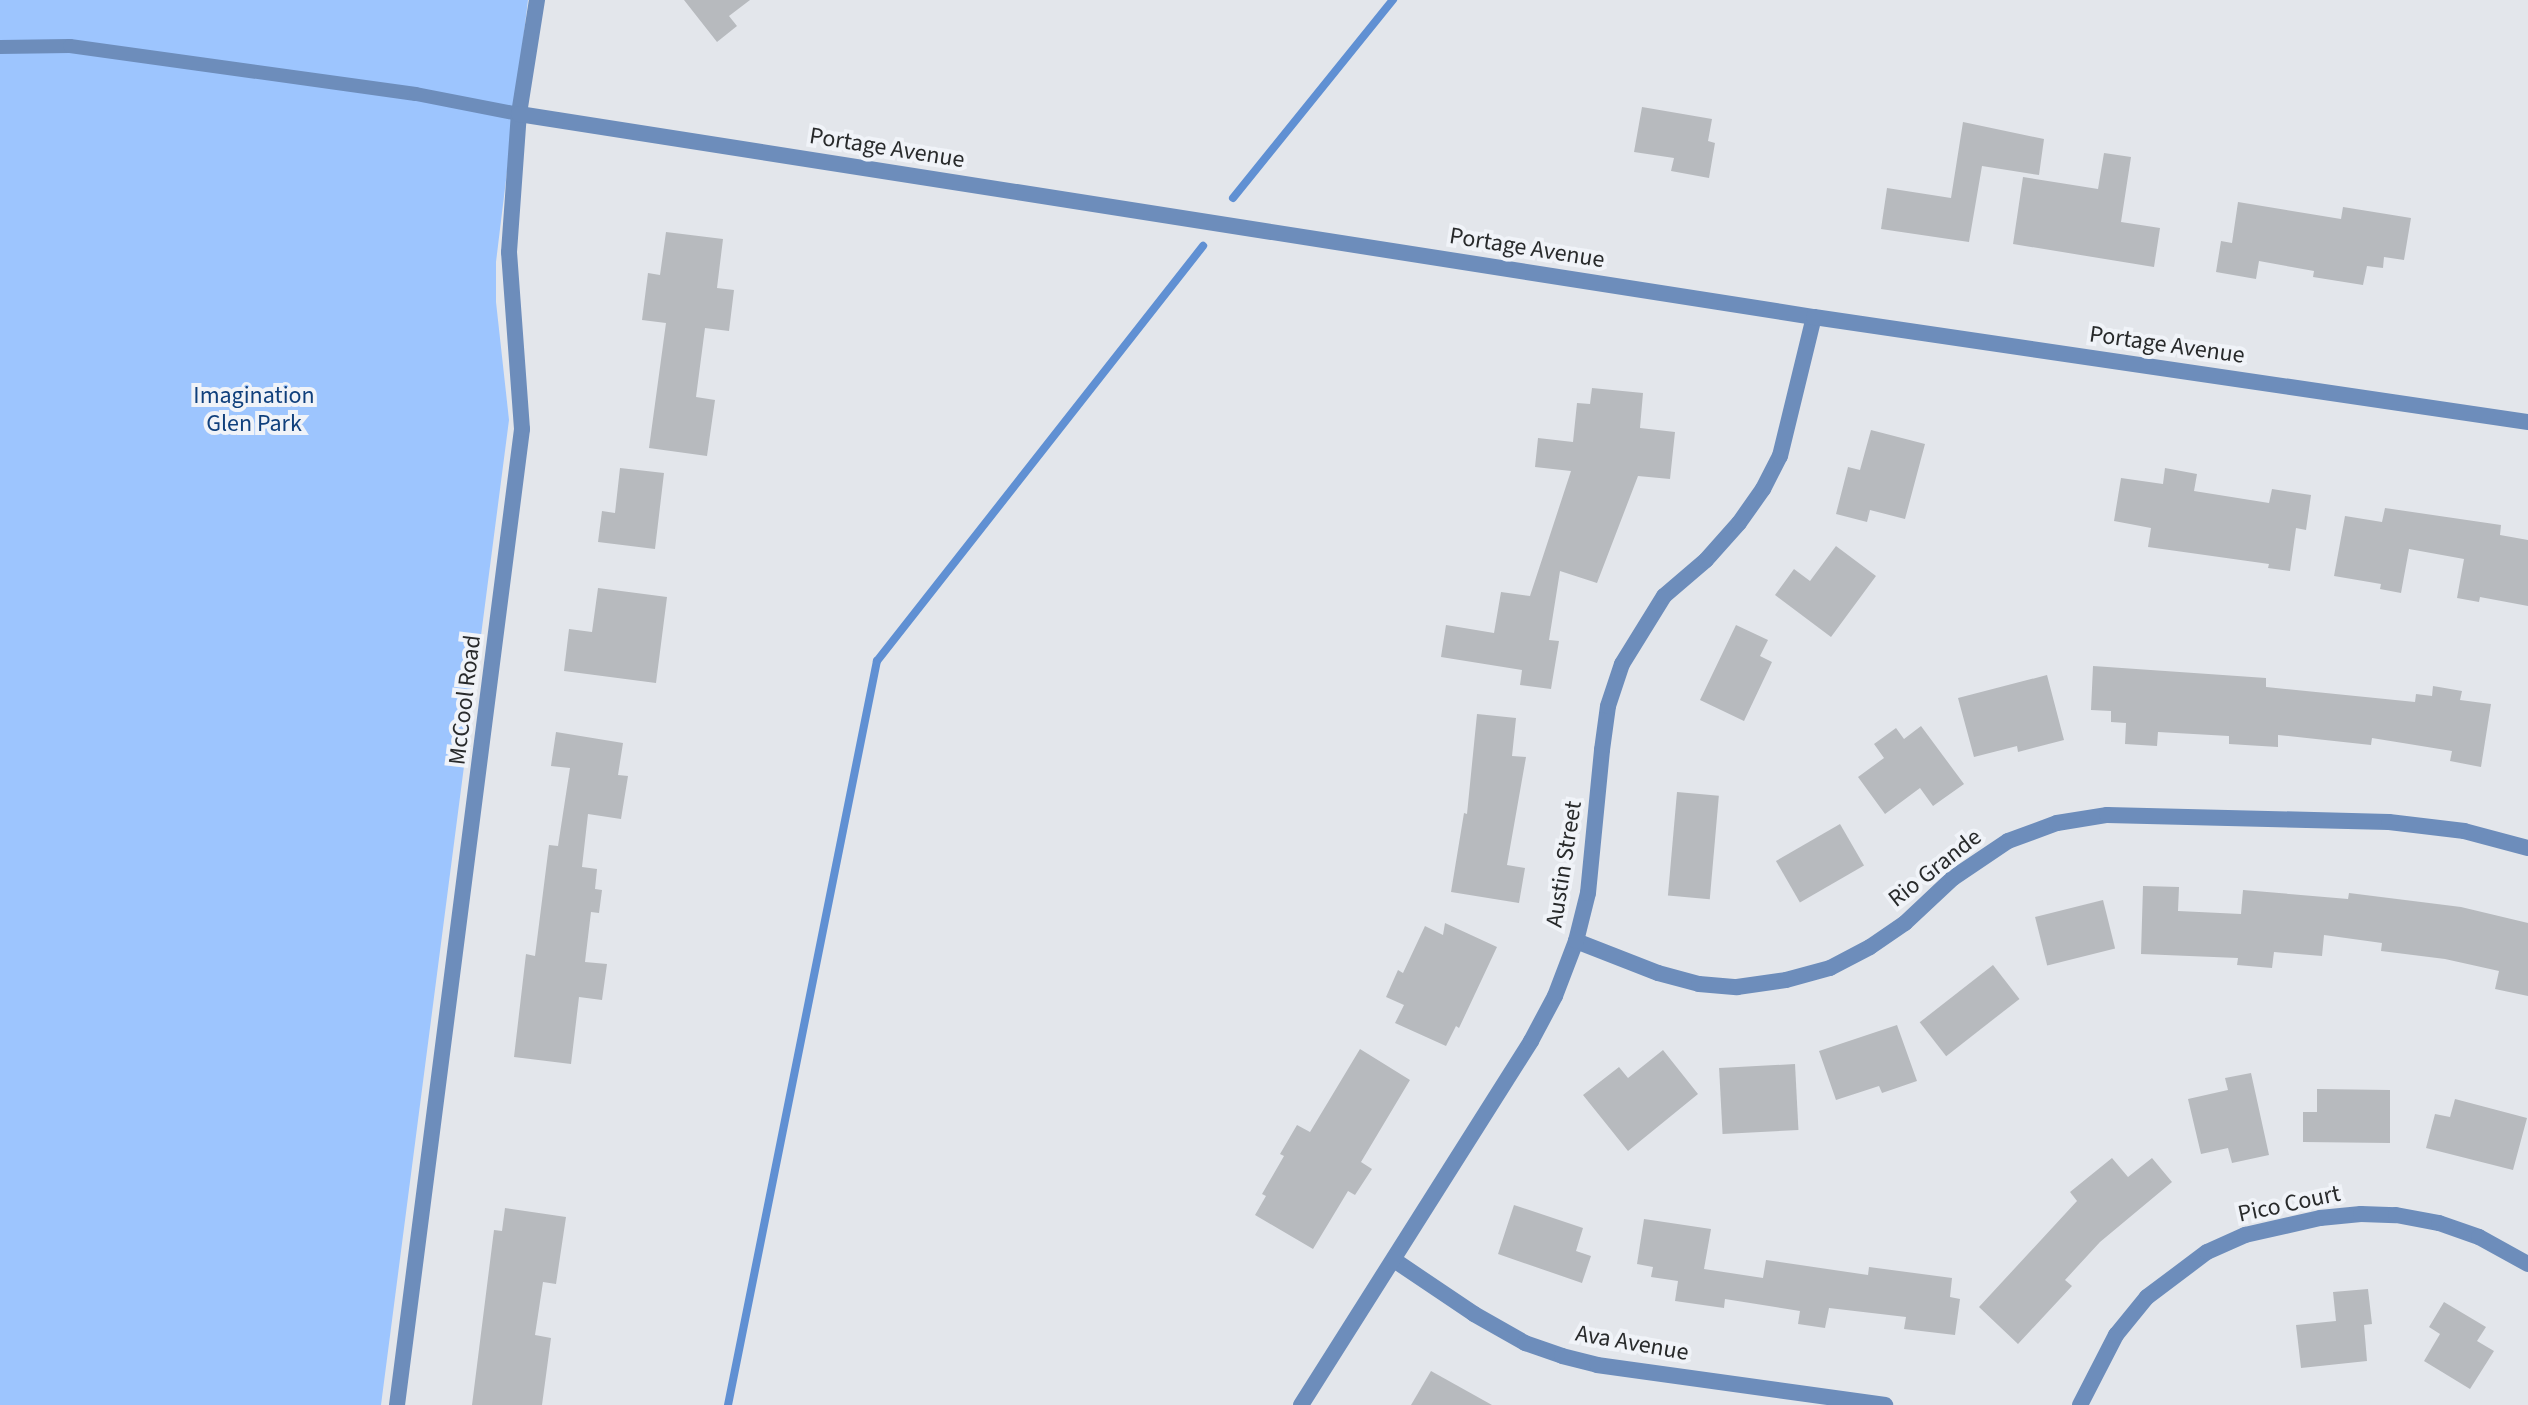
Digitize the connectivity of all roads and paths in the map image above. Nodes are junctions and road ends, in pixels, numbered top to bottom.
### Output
1 (537, 0) edge
2 (0, 47) edge
3 (519, 114) junction
4 (1814, 317) junction
5 (2528, 422) edge
6 (2528, 848) edge
7 (1576, 941) junction
8 (1394, 1260) junction
9 (2528, 1264) edge
10 (397, 1405) edge
11 (1301, 1405) edge
12 (1885, 1405) edge
13 (2080, 1405) edge

1 - 3 street, McCool Road
2 - 3 lane
3 - 4 street, Portage Avenue
3 - 10 street, McCool Road
4 - 5 street, Portage Avenue
4 - 7 street, Austin Street
6 - 7 street, Rio Grande
7 - 8 street, Austin Street
8 - 11 street, Austin Street
8 - 12 street, Ava Avenue
9 - 13 street, Pico Court

